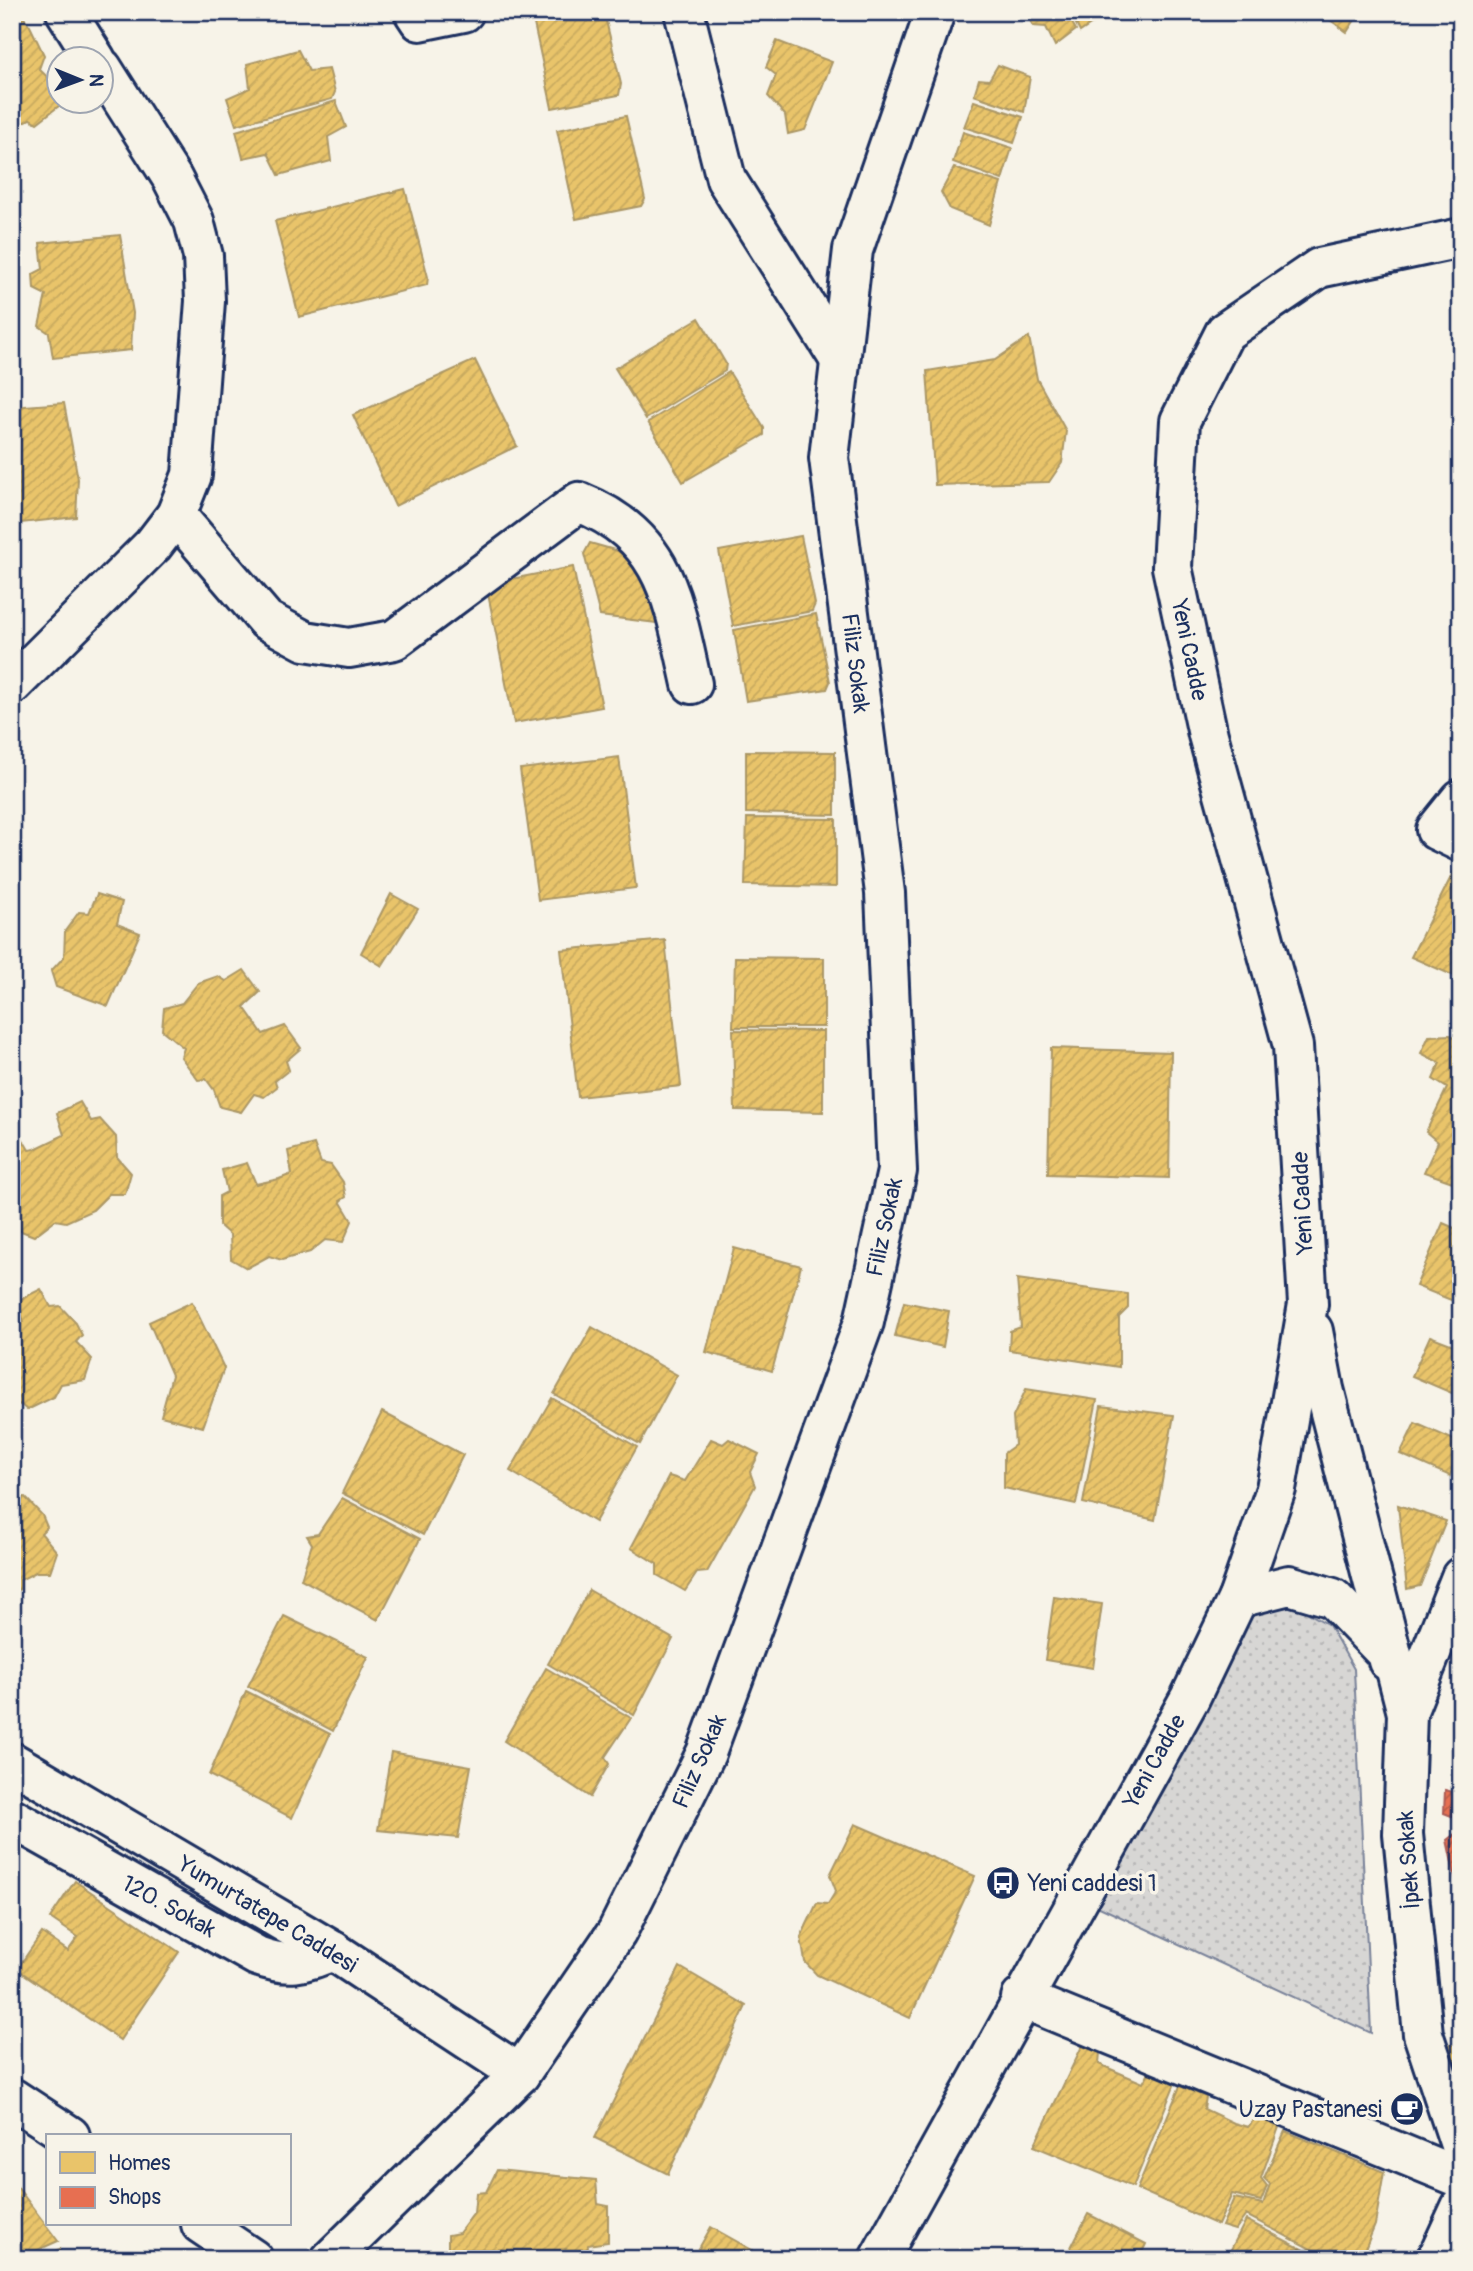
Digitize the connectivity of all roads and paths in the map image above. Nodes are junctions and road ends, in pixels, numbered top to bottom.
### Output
1 (66, 12) edge
2 (414, 12) edge
3 (464, 12) edge
4 (684, 12) edge
5 (935, 12) edge
6 (87, 46) edge
7 (116, 90) edge
8 (1461, 238) edge
9 (840, 360) junction
10 (176, 515) junction
11 (692, 684) dead end
12 (12, 685) edge
13 (1461, 799) edge
14 (1461, 842) edge
15 (1308, 1304) junction
16 (1461, 1577) edge
17 (1238, 1598) junction
18 (1407, 1713) junction
19 (12, 1762) edge
20 (12, 1818) edge
21 (333, 1951) junction
22 (1021, 1998) junction
23 (520, 2074) junction
24 (12, 2098) edge
25 (66, 2134) edge
26 (1461, 2148) edge
27 (1461, 2178) edge
28 (1461, 2207) edge
29 (204, 2226) edge
30 (253, 2259) edge
31 (331, 2259) edge
32 (879, 2259) edge
33 (1437, 2259) edge

1 - 6 street
2 - 3 street
4 - 9 street
5 - 9 street, Filiz Sokak
7 - 10 street
8 - 15 street, Yeni Cadde
9 - 23 street, Filiz Sokak
10 - 11 street
10 - 12 street
13 - 14 street
15 - 17 street, Yeni Cadde
15 - 18 street
16 - 18 street, İpek Sokak
17 - 18 street
17 - 22 street, Yeni Cadde
18 - 26 street, İpek Sokak
19 - 21 street, Yumurtatepe Caddesi
20 - 21 street, 120. Sokak
21 - 23 street, Yumurtatepe Caddesi
22 - 27 street
22 - 32 street, Yeni Cadde
23 - 31 street, Filiz Sokak
24 - 25 street
28 - 33 street
29 - 30 street

